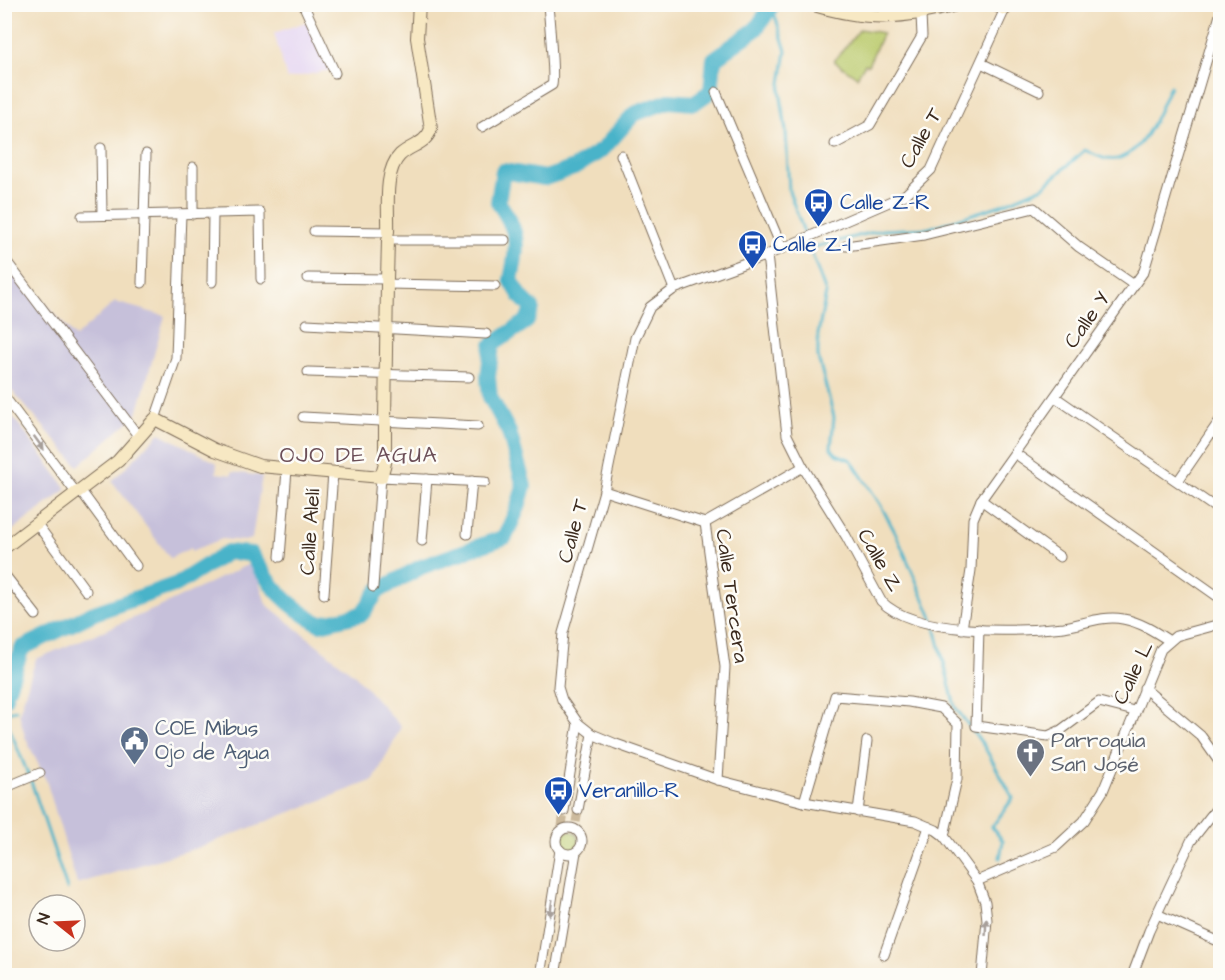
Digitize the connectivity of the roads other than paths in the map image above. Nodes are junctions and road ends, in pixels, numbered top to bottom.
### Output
1 (303, 4) edge
2 (419, 4) edge
3 (548, 4) edge
4 (812, 4) edge
5 (960, 4) edge
6 (993, 4) edge
7 (1007, 7) edge
8 (921, 15) junction
9 (1221, 15) edge
10 (981, 63) junction
11 (335, 73) dead end
12 (1039, 91) dead end
13 (716, 92) dead end
14 (482, 126) dead end
15 (835, 144) dead end
16 (101, 148) dead end
17 (146, 154) dead end
18 (621, 155) dead end
19 (193, 167) dead end
20 (213, 213) junction
21 (145, 214) junction
22 (181, 214) junction
23 (193, 214) junction
24 (102, 215) junction
25 (82, 216) dead end
26 (314, 231) dead end
27 (388, 236) junction
28 (505, 240) dead end
29 (846, 246) dead end
30 (782, 248) junction
31 (767, 255) junction
32 (4, 258) edge
33 (308, 278) dead end
34 (261, 279) dead end
35 (212, 282) dead end
36 (387, 282) junction
37 (142, 283) dead end
38 (1134, 285) junction
39 (495, 286) dead end
40 (674, 289) junction
41 (307, 324) dead end
42 (386, 329) junction
43 (486, 334) dead end
44 (308, 372) dead end
45 (385, 377) junction
46 (469, 377) dead end
47 (4, 396) edge
48 (1055, 397) junction
49 (303, 417) dead end
50 (155, 419) junction
51 (1221, 420) edge
52 (385, 421) junction
53 (478, 426) dead end
54 (140, 437) junction
55 (1016, 454) junction
56 (803, 467) junction
57 (286, 470) junction
58 (333, 473) junction
59 (381, 477) junction
60 (427, 479) junction
61 (472, 481) junction
62 (1178, 481) junction
63 (485, 482) dead end
64 (604, 491) junction
65 (79, 493) junction
66 (981, 500) junction
67 (1221, 511) edge
68 (705, 523) junction
69 (37, 524) junction
70 (467, 534) dead end
71 (422, 541) dead end
72 (4, 548) edge
73 (280, 556) dead end
74 (1060, 557) dead end
75 (136, 566) dead end
76 (4, 574) edge
77 (373, 587) dead end
78 (86, 591) dead end
79 (324, 594) dead end
80 (1221, 598) edge
81 (36, 615) dead end
82 (1221, 624) edge
83 (962, 629) junction
84 (979, 630) junction
85 (1168, 640) junction
86 (1144, 688) junction
87 (1134, 711) junction
88 (578, 723) junction
89 (592, 734) junction
90 (867, 741) dead end
91 (1221, 763) edge
92 (570, 765) junction
93 (585, 768) junction
94 (39, 774) dead end
95 (718, 780) junction
96 (4, 788) edge
97 (804, 802) junction
98 (1221, 804) edge
99 (578, 810) tunnel mouth
100 (564, 811) tunnel mouth
101 (858, 812) junction
102 (576, 822) tunnel mouth
103 (929, 827) junction
104 (580, 833) junction
105 (944, 836) junction
106 (560, 850) junction
107 (576, 852) junction
108 (977, 881) junction
109 (1158, 914) junction
110 (1221, 942) edge
111 (884, 955) dead end
112 (540, 975) edge
113 (555, 975) edge
114 (982, 975) edge
115 (1132, 975) edge

1 - 11 street
2 - 27 street
3 - 14 street
4 - 8 street
5 - 8 street
6 - 7 street
7 - 10 street, Calle T
8 - 15 street
9 - 38 street, Calle Y
10 - 12 street
10 - 30 street, Calle T
13 - 30 street
16 - 24 street
17 - 21 street
18 - 40 street
19 - 23 street
20 - 23 street
20 - 34 street
20 - 35 street
21 - 22 street
21 - 24 street
21 - 37 street
22 - 23 street
22 - 50 street
24 - 25 street
26 - 27 street
27 - 28 street
27 - 36 street
29 - 38 street
30 - 31 street, Calle T
31 - 40 street, Calle T
31 - 56 street, Calle Z
32 - 54 street
33 - 36 street
36 - 39 street
36 - 42 street
38 - 48 street, Calle Y
40 - 64 street, Calle T
41 - 42 street
42 - 43 street
42 - 45 street
44 - 45 street
45 - 46 street
45 - 52 street
47 -> 65 street
48 - 55 street, Calle Y
48 - 62 street
49 - 52 street
50 - 54 street
50 - 57 street
51 - 62 street
52 - 53 street
52 - 59 street
54 - 65 street
55 - 66 street, Calle Y
55 - 80 street
56 - 68 street
56 - 83 street, Calle Z
57 - 58 street
57 - 73 street
58 - 59 street
58 - 79 street, Calle Alelí
59 - 60 street
59 - 77 street
60 - 61 street
60 - 71 street
61 - 63 street
61 - 70 street
62 - 67 street
64 - 68 street, Calle Tercera
64 - 88 street, Calle T
65 - 69 street
65 - 75 street
66 - 74 street
66 - 83 street, Calle Y
68 - 95 street, Calle Tercera
69 - 72 street
69 - 78 street
76 - 81 street
82 - 85 street, Calle L
83 - 84 street, Calle Z
84 - 85 street, Calle Z
84 - 87 street
85 - 86 street, Calle L
86 - 87 street, Calle L
86 - 91 street
87 - 108 street, Calle L
88 - 89 street, Calle T
88 - 92 street
89 - 93 street
89 - 95 street, Calle T
90 - 101 street
92 - 93 street
92 - 100 street
93 - 99 street
94 - 96 street
95 - 97 street, Calle T
97 - 101 street, Calle T
97 - 105 street
98 - 109 street
101 - 103 street, Calle T
102 - 104 street
103 - 105 street, Calle T
103 - 111 street
104 - 106 street
104 - 107 street
105 - 108 street, Calle T
106 - 107 street
106 -> 112 street
107 - 113 street
114 -> 108 street, Calle T
109 - 110 street
109 - 115 street

